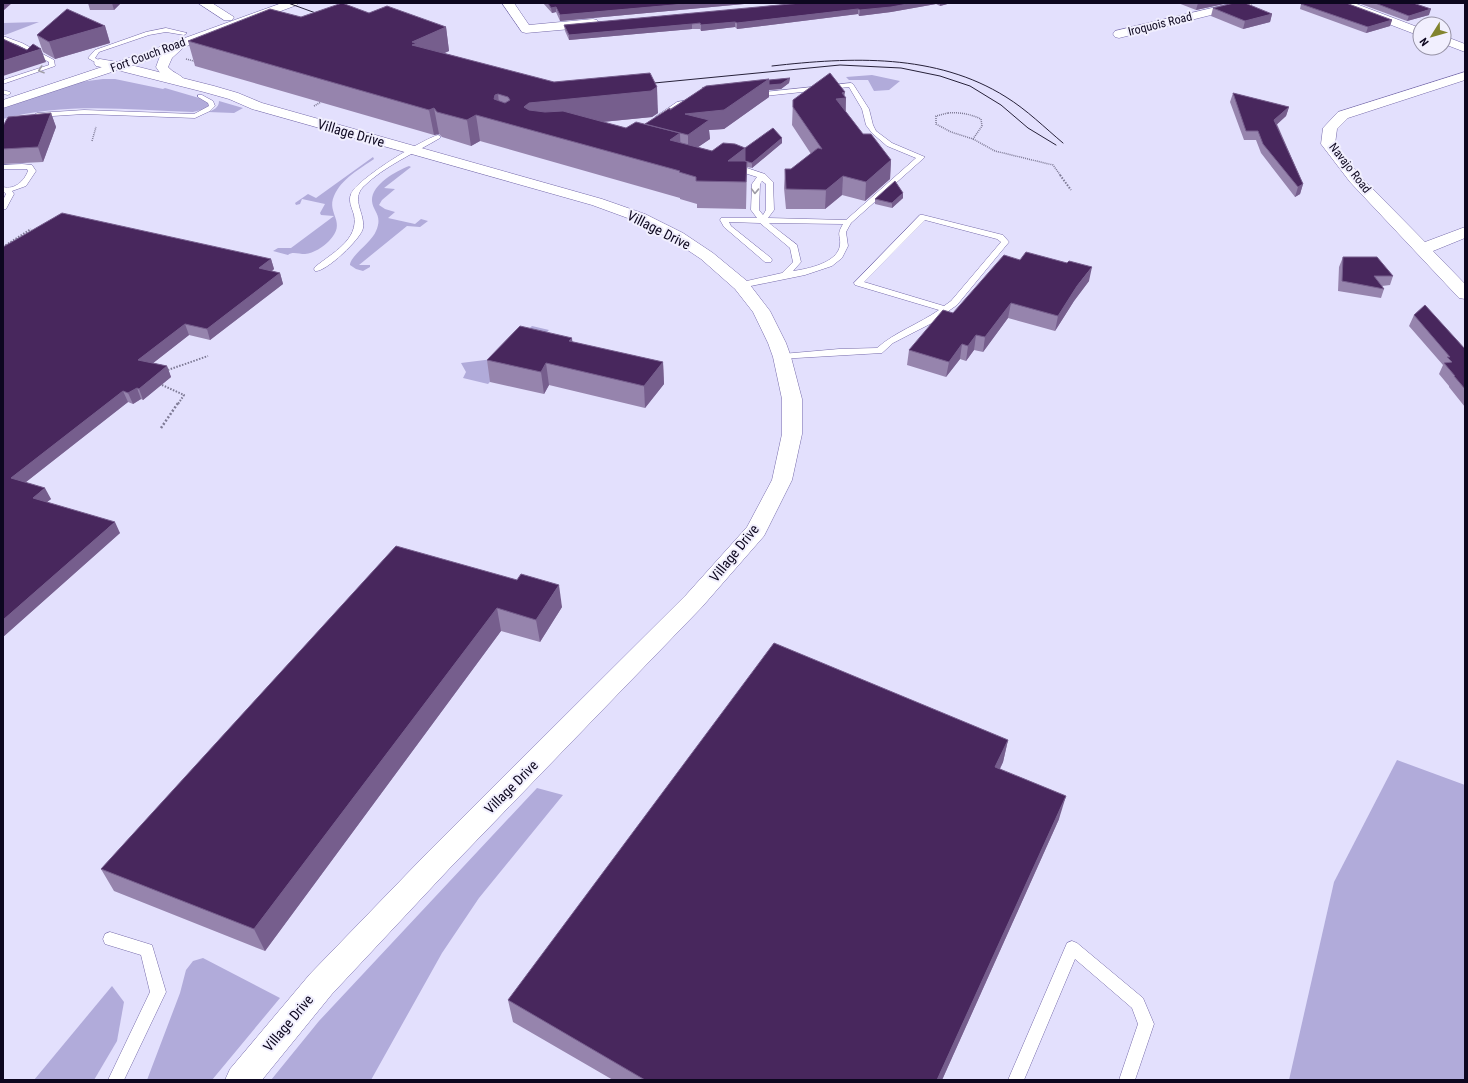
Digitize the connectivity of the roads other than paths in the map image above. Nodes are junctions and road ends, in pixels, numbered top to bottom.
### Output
1 (204, 3) edge
2 (265, 3) edge
3 (293, 3) edge
4 (508, 3) edge
5 (1248, 3) edge
6 (1343, 3) edge
7 (228, 17) junction
8 (605, 22) edge
9 (1412, 29) edge
10 (1119, 34) dead end
11 (3, 38) edge
12 (184, 38) junction
13 (11, 39) junction
14 (3, 42) edge
15 (1452, 43) edge
16 (1465, 48) edge
17 (109, 66) junction
18 (1465, 76) edge
19 (178, 80) junction
20 (4, 93) edge
21 (200, 96) junction
22 (745, 96) edge
23 (701, 100) edge
24 (257, 106) junction
25 (29, 116) edge
26 (654, 119) edge
27 (438, 137) edge
28 (413, 151) junction
29 (724, 166) edge
30 (3, 168) edge
31 (762, 176) junction
32 (5, 190) edge
33 (3, 206) edge
34 (763, 220) junction
35 (848, 222) junction
36 (1465, 232) edge
37 (1422, 249) junction
38 (768, 260) dead end
39 (318, 269) dead end
40 (785, 275) junction
41 (741, 285) junction
42 (1465, 294) edge
43 (945, 309) junction
44 (782, 357) junction
45 (110, 939) dead end
46 (116, 1080) edge
47 (241, 1080) edge
48 (1016, 1080) edge
49 (1127, 1080) edge

1 - 7 street
2 - 7 street, Fort Couch Road
3 - 12 street, Fort Couch Road
4 - 8 street
5 - 10 street, Iroquois Road
6 - 9 street
7 - 12 street, Fort Couch Road
11 - 13 lane
12 - 17 street, Fort Couch Road
12 - 17 street, Fort Couch Road
12 - 17 lane
12 - 19 street
13 - 14 lane
13 -> 20 lane
15 - 16 street
17 - 19 street, Village Drive
17 - 20 street, Fort Couch Road
17 - 21 street, Village Drive
18 - 37 street, Navajo Road
19 - 24 street, Village Drive
21 - 24 street, Village Drive
21 - 25 lane
22 - 35 lane
23 - 26 lane
24 - 28 street, Village Drive
27 - 28 lane
28 - 39 lane
28 - 41 street, Village Drive
29 - 31 lane
30 - 32 lane
31 - 34 lane
31 -> 34 lane
32 - 33 lane
34 - 35 lane
34 - 38 lane
34 - 40 lane
35 - 40 lane
36 - 37 street
37 - 42 street, Navajo Road
40 - 41 lane
41 - 44 street, Village Drive
43 - 43 lane
43 - 44 lane
44 - 47 street, Village Drive
45 - 46 lane
48 - 49 lane

